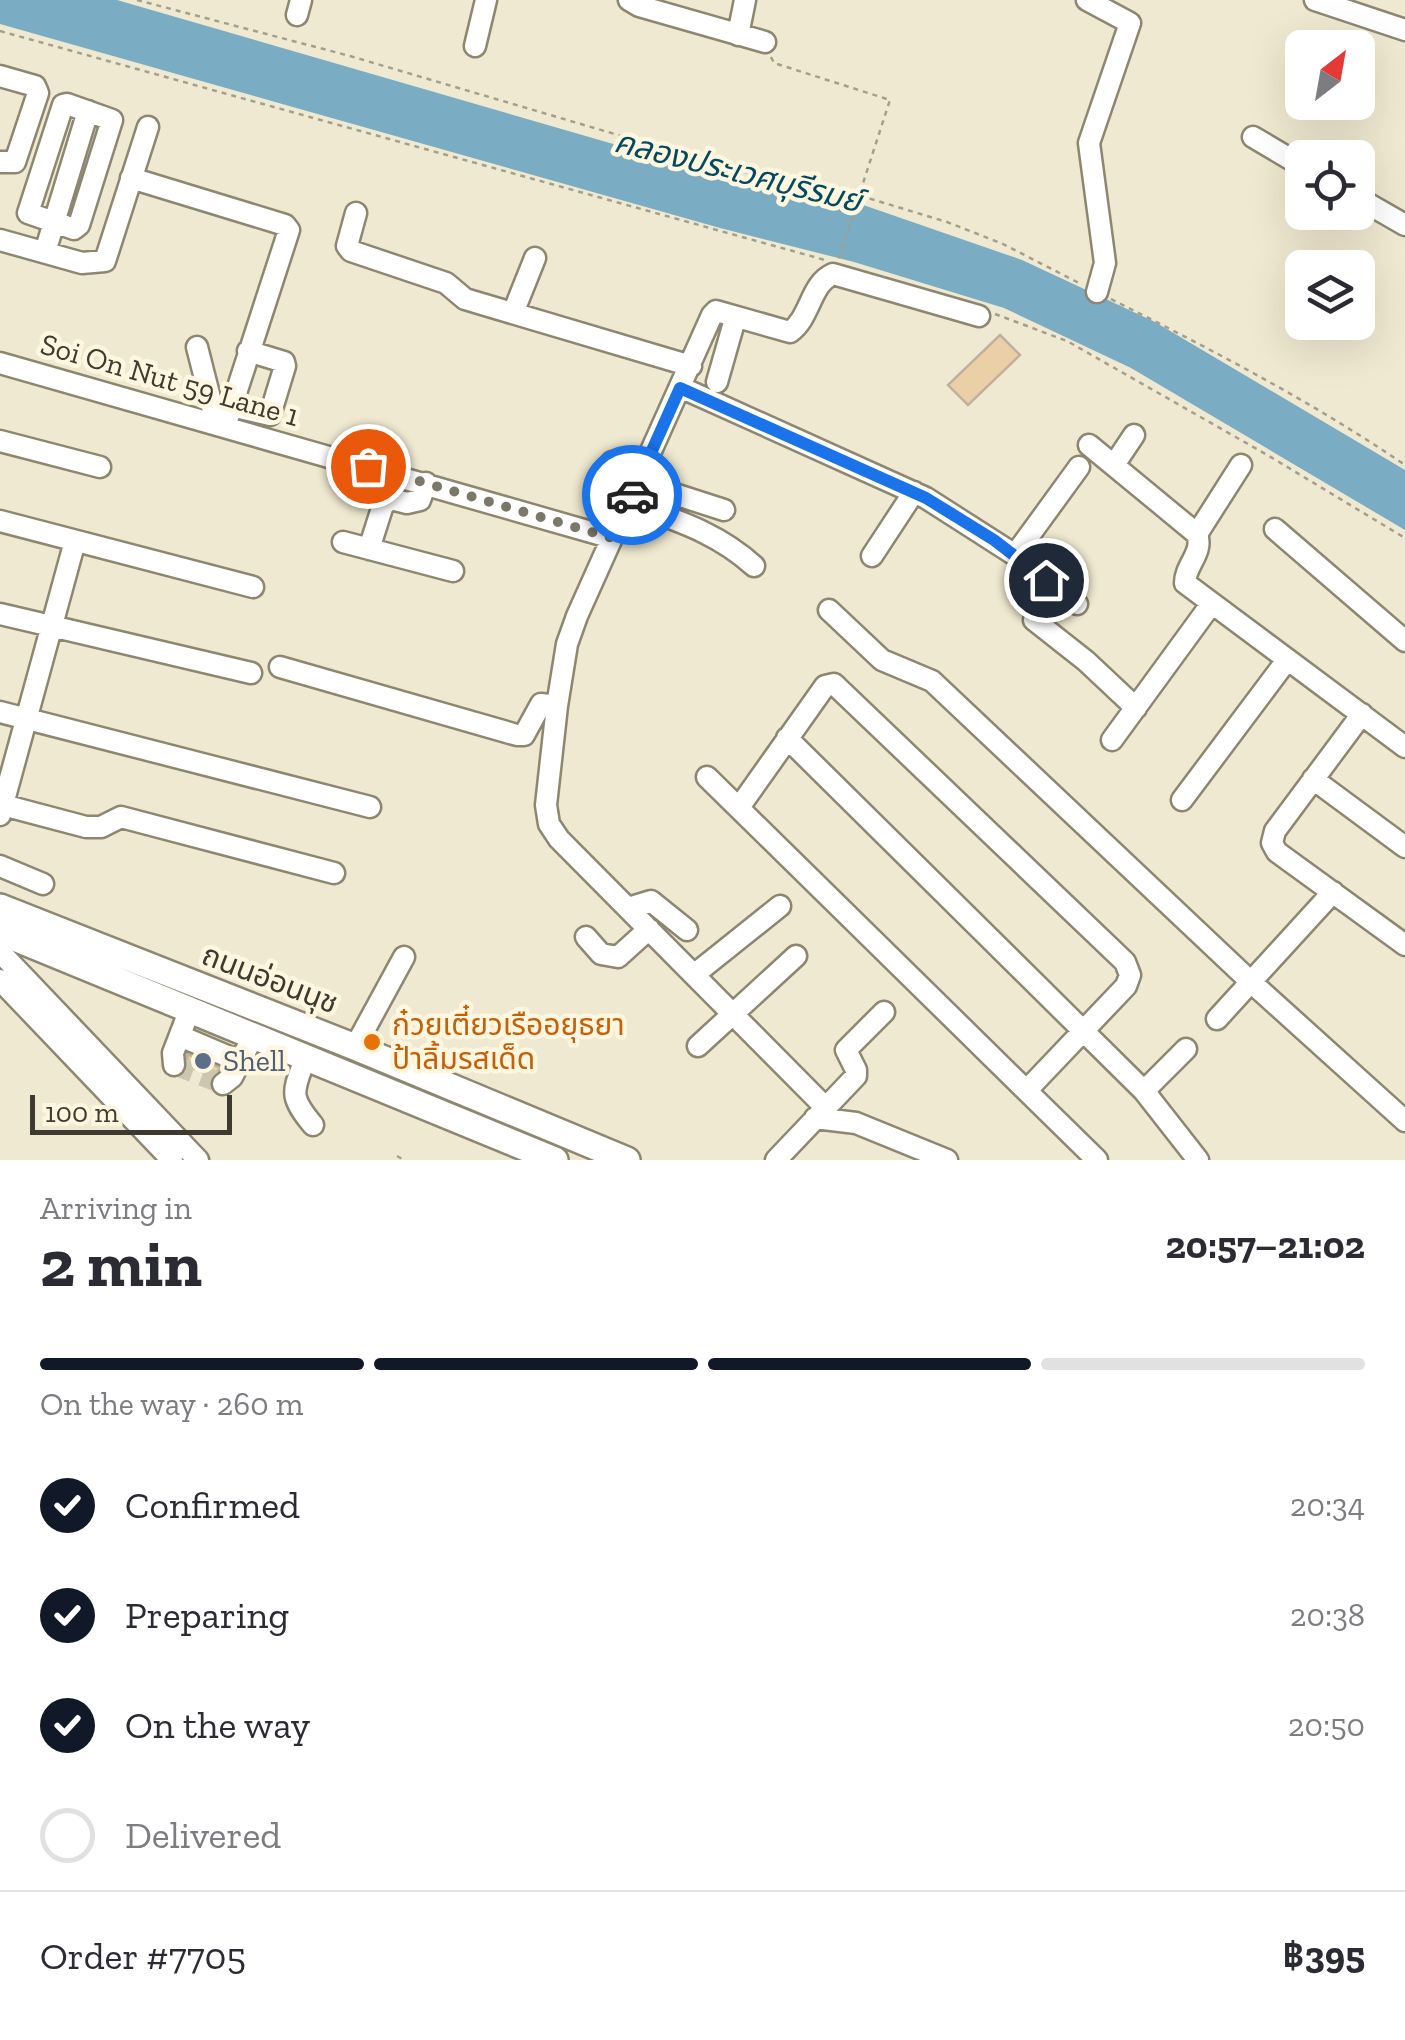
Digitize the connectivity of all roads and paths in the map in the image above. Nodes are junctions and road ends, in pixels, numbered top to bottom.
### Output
1 (137, 0) edge
2 (486, 0) edge
3 (629, 0) edge
4 (745, 0) edge
5 (1087, 0) edge
6 (1315, 0) edge
7 (0, 30) edge
8 (1405, 30) edge
9 (738, 35) junction
10 (764, 42) joint
11 (475, 46) dead end
12 (0, 76) edge
13 (88, 111) dead end
14 (148, 127) dead end
15 (1253, 138) dead end
16 (1285, 156) edge
17 (0, 162) edge
18 (131, 178) junction
19 (861, 196) junction
20 (1375, 206) edge
21 (356, 213) dead end
22 (1403, 218) edge
23 (0, 240) edge
24 (45, 252) junction
25 (535, 258) dead end
26 (842, 270) junction
27 (1097, 292) junction
28 (513, 313) junction
29 (982, 313) joint
30 (733, 326) dead end
31 (699, 346) junction
32 (197, 347) dead end
33 (248, 350) junction
34 (724, 356) junction
35 (0, 363) edge
36 (690, 366) junction
37 (717, 382) dead end
38 (680, 388) junction
39 (222, 418) junction
40 (1134, 436) dead end
41 (0, 441) edge
42 (1089, 445) dead end
43 (612, 462) dead end
44 (1114, 464) junction
45 (1241, 465) dead end
46 (1405, 465) edge
47 (100, 466) dead end
48 (1078, 466) dead end
49 (426, 482) junction
50 (638, 482) junction
51 (918, 494) junction
52 (625, 510) junction
53 (724, 510) dead end
54 (0, 521) edge
55 (1275, 529) dead end
56 (1197, 534) junction
57 (612, 538) junction
58 (1405, 538) edge
59 (75, 540) junction
60 (343, 542) dead end
61 (369, 549) junction
62 (872, 556) dead end
63 (1016, 556) junction
64 (754, 566) dead end
65 (454, 571) dead end
66 (253, 588) dead end
67 (1212, 602) junction
68 (1076, 604) dead end
69 (830, 610) dead end
70 (0, 614) edge
71 (1034, 620) dead end
72 (52, 628) junction
73 (1405, 641) edge
74 (1287, 660) junction
75 (280, 667) dead end
76 (251, 673) dead end
77 (556, 706) junction
78 (1136, 708) junction
79 (0, 712) edge
80 (1362, 714) junction
81 (26, 719) junction
82 (787, 738) junction
83 (1112, 740) dead end
84 (1405, 747) edge
85 (708, 777) dead end
86 (1313, 779) junction
87 (1182, 800) dead end
88 (740, 806) junction
89 (370, 808) dead end
90 (1, 810) edge
91 (1405, 847) edge
92 (0, 866) edge
93 (334, 873) dead end
94 (43, 884) dead end
95 (1333, 892) junction
96 (780, 906) dead end
97 (0, 907) edge
98 (628, 908) junction
99 (650, 929) junction
100 (687, 930) dead end
101 (586, 937) dead end
102 (2, 945) edge
103 (1405, 945) edge
104 (796, 956) dead end
105 (404, 957) dead end
106 (695, 974) junction
107 (0, 980) edge
108 (1251, 982) junction
109 (190, 1009) junction
110 (733, 1012) junction
111 (884, 1012) dead end
112 (1218, 1019) dead end
113 (1084, 1031) junction
114 (180, 1036) junction
115 (254, 1036) junction
116 (355, 1046) junction
117 (698, 1046) dead end
118 (1186, 1049) dead end
119 (306, 1056) junction
120 (241, 1062) junction
121 (174, 1064) dead end
122 (223, 1084) dead end
123 (1027, 1090) junction
124 (1144, 1091) junction
125 (820, 1112) junction
126 (1405, 1121) edge
127 (313, 1125) dead end
128 (397, 1156) dead end
129 (172, 1160) edge
130 (198, 1160) edge
131 (404, 1160) edge
132 (555, 1160) edge
133 (626, 1160) edge
134 (776, 1160) edge
135 (947, 1160) edge
136 (1097, 1160) edge
137 (1198, 1160) edge

1 - 19 path
2 - 11 street
3 - 9 street
4 - 9 street
5 - 27 street
6 - 8 street
7 - 26 path
9 - 10 street
10 - 19 path
12 - 17 street
13 - 24 street
14 - 18 street
15 - 16 street
18 - 24 street
18 - 33 street
19 - 26 path
19 - 27 path
20 - 22 street
21 - 28 street
23 - 24 street
25 - 28 street
26 - 29 street
26 - 31 street
27 - 46 path
28 - 36 street
29 - 58 path
30 - 34 street
31 - 34 street
31 - 36 street
32 - 39 street
33 - 39 street
33 - 39 street
34 - 37 street
35 - 39 street, Soi On Nut 59 Lane 1
36 - 38 street
38 - 50 street
38 - 51 street
39 - 49 street, Soi On Nut 59 Lane 1
40 - 44 street
41 - 47 street
42 - 44 street
43 - 52 street
44 - 56 street
45 - 56 street
48 - 63 street
49 - 57 street, Soi On Nut 59 Lane 1
49 - 61 street
50 - 52 street
50 - 53 street
51 - 62 street
51 - 63 street
52 - 57 street
52 - 64 street
54 - 59 street
55 - 73 street
56 - 67 street
57 - 77 street
59 - 66 street
59 - 72 street
60 - 61 street
61 - 65 street
63 - 68 street
67 - 74 street
67 - 78 street
69 - 108 street
70 - 72 street
71 - 78 street
72 - 76 street
72 - 81 street
74 - 80 street
74 - 87 street
75 - 77 street
77 - 98 street
78 - 83 street
79 - 81 street
80 - 84 street
80 - 86 street
81 - 89 street
81 - 90 street
82 - 88 street
82 - 113 street
82 - 113 street
85 - 88 street
86 - 91 street
86 - 95 street
88 - 123 street
90 - 93 street
92 - 94 street
95 - 103 street
95 - 108 street
96 - 106 street
97 - 116 main road, ถนนอ่อนนุช
98 - 99 street
98 - 100 street
99 - 101 street
99 - 106 street
102 - 109 main road, ถนนอ่อนนุช
102 - 130 street
104 - 110 street
105 - 116 street
106 - 110 street
107 - 129 street
108 - 112 street
108 - 126 street
109 - 114 street
109 - 115 main road, ถนนอ่อนนุช
110 - 117 street
110 - 125 street
111 - 125 street
113 - 123 street
113 - 124 street
114 - 120 street
114 - 121 street
115 - 119 main road, ถนนอ่อนนุช
115 - 120 street
116 - 133 main road, ถนนอ่อนนุช
118 - 124 street
119 - 127 street
119 - 132 main road, ถนนอ่อนนุช
120 - 122 street
123 - 136 street
124 - 137 street
125 - 134 street
125 - 135 street
128 - 131 path

